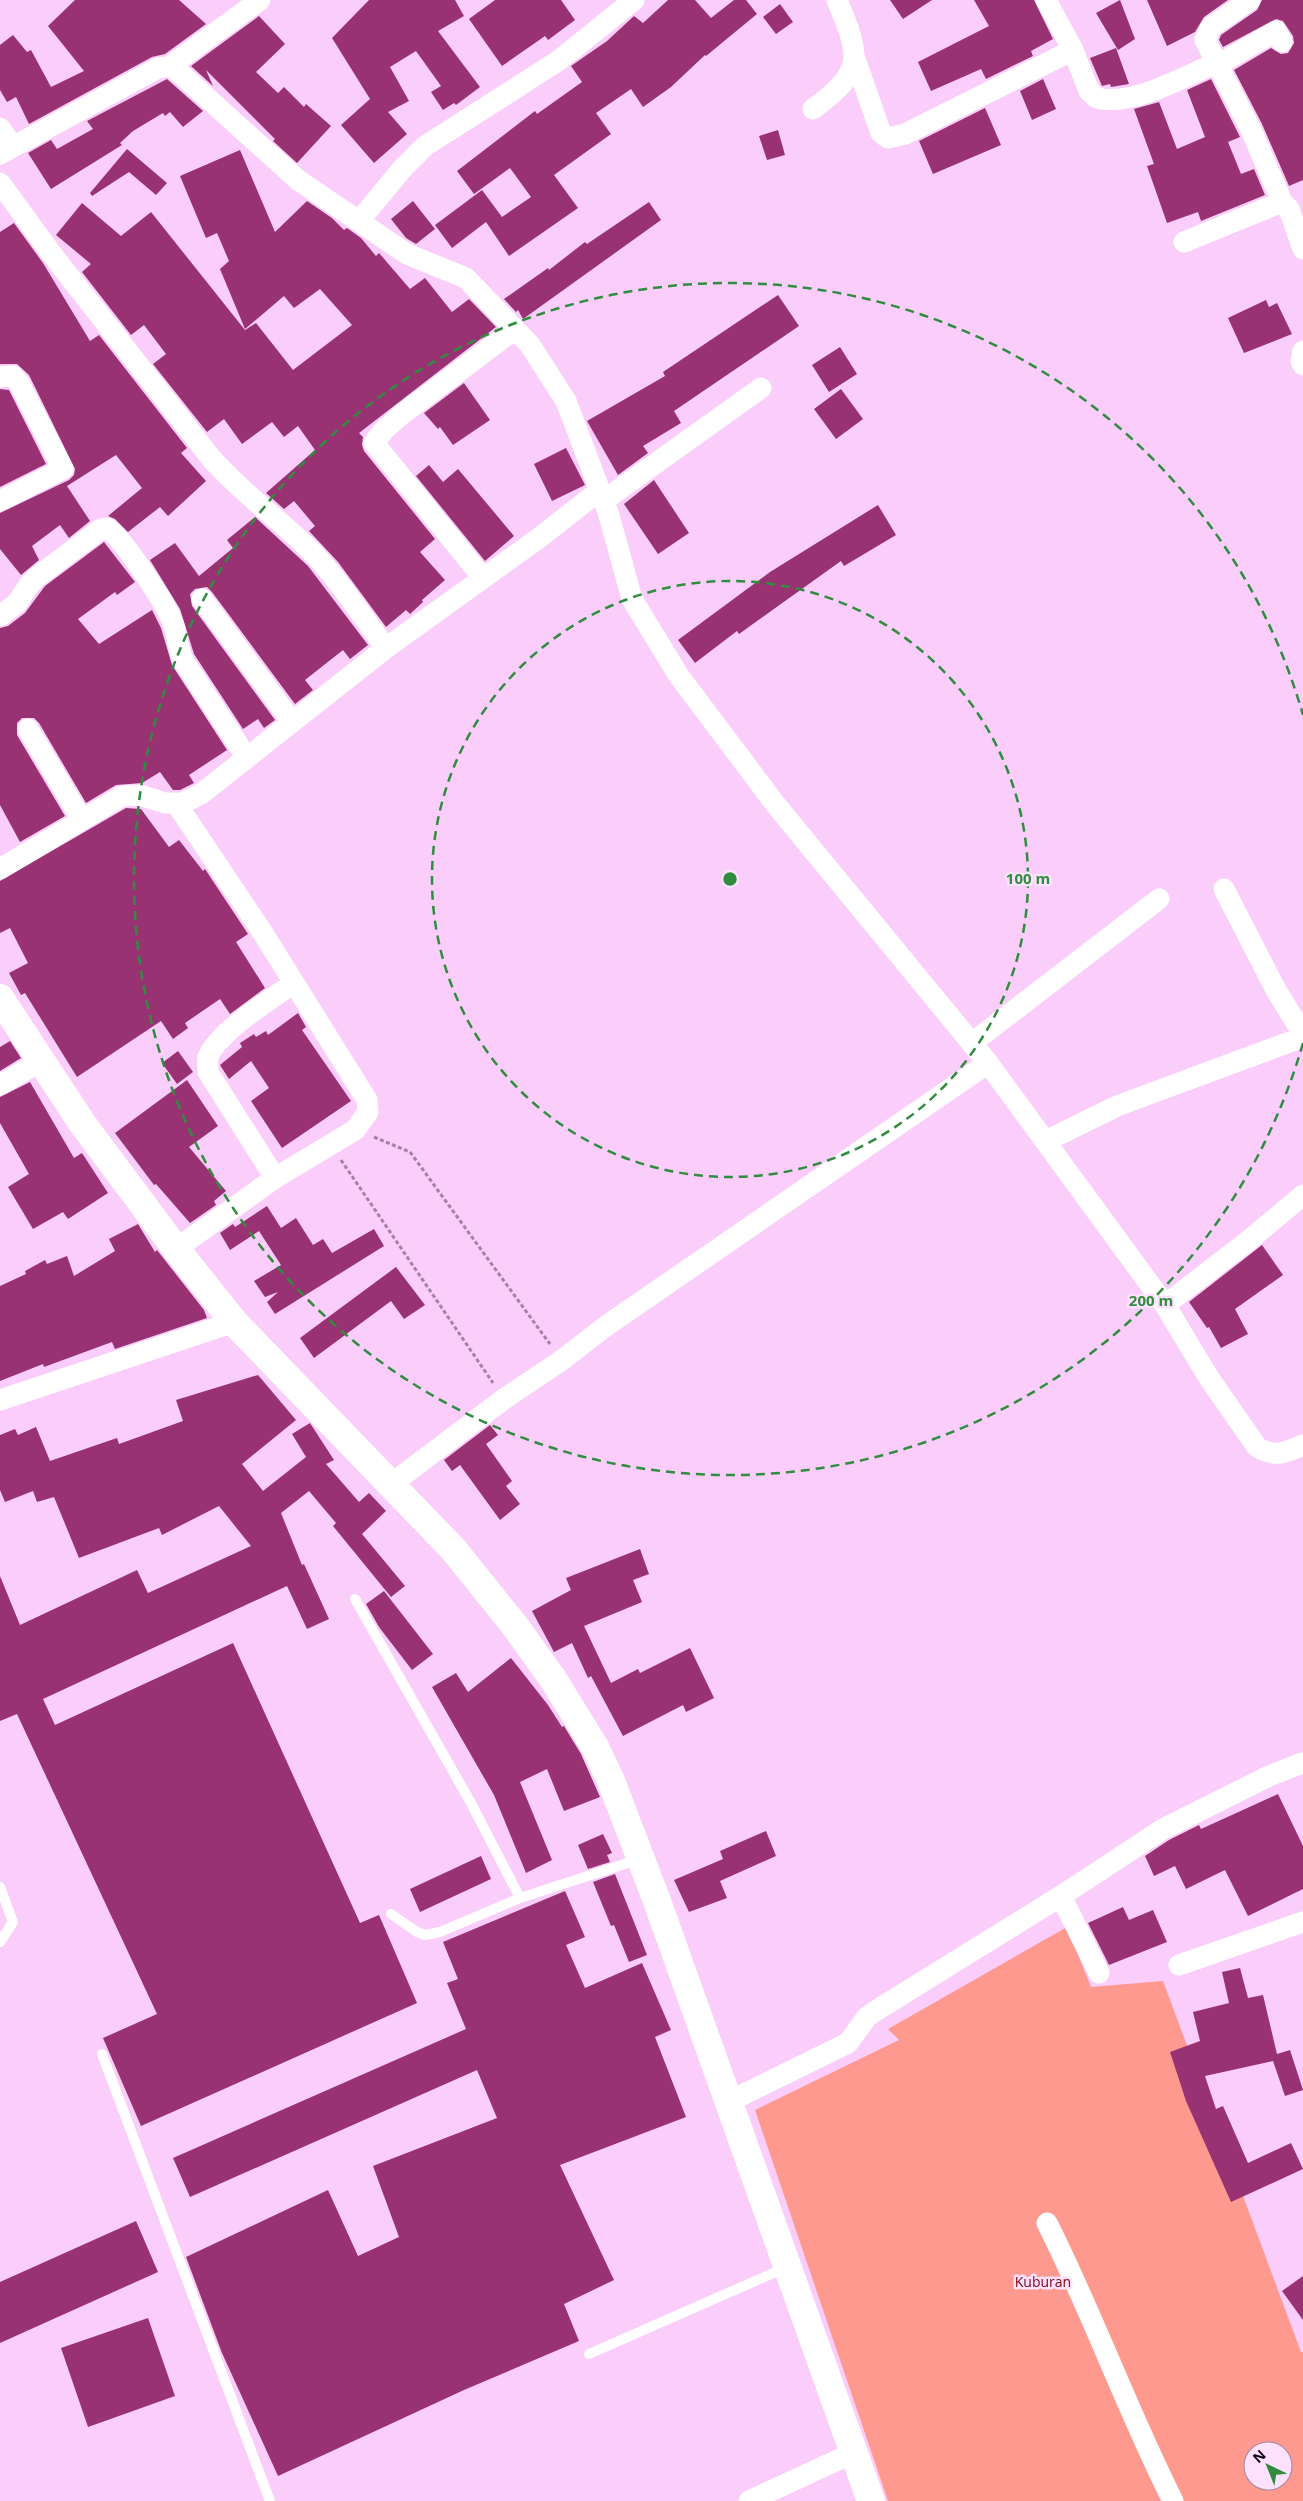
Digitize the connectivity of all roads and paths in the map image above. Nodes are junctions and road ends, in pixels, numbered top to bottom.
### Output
1 (260, 0) edge
2 (634, 0) edge
3 (837, 0) edge
4 (1046, 0) edge
5 (1250, 0) edge
6 (1282, 42) dead end
7 (1073, 50) junction
8 (855, 59) junction
9 (1218, 63) junction
10 (170, 66) junction
11 (813, 109) dead end
12 (0, 128) edge
13 (6, 149) edge
14 (0, 183) edge
15 (1282, 202) junction
16 (360, 220) junction
17 (1184, 242) dead end
18 (1303, 249) edge
19 (515, 329) junction
20 (1303, 352) edge
21 (1303, 365) edge
22 (0, 377) edge
23 (761, 388) dead end
24 (601, 496) junction
25 (0, 501) edge
26 (483, 578) junction
27 (202, 599) dead end
28 (0, 616) edge
29 (386, 648) junction
30 (292, 722) junction
31 (28, 729) dead end
32 (247, 758) junction
33 (176, 803) junction
34 (82, 820) junction
35 (0, 869) edge
36 (1224, 888) dead end
37 (1159, 899) dead end
38 (294, 983) junction
39 (0, 998) edge
40 (1303, 1035) edge
41 (972, 1043) junction
42 (41, 1060) junction
43 (988, 1063) junction
44 (0, 1085) edge
45 (355, 1130) junction
46 (1046, 1141) junction
47 (331, 1145) junction
48 (275, 1178) junction
49 (1303, 1194) edge
50 (176, 1250) junction
51 (1165, 1305) junction
52 (234, 1322) junction
53 (562, 1360) junction
54 (504, 1399) junction
55 (0, 1400) edge
56 (1303, 1445) edge
57 (390, 1485) junction
58 (355, 1599) dead end
59 (1302, 1763) edge
60 (641, 1858) junction
61 (0, 1887) edge
62 (1061, 1896) junction
63 (520, 1898) junction
64 (392, 1914) dead end
65 (1303, 1922) edge
66 (0, 1942) edge
67 (1179, 1965) dead end
68 (1099, 1973) dead end
69 (102, 2054) dead end
70 (730, 2100) junction
71 (1047, 2223) dead end
72 (788, 2266) junction
73 (589, 2354) dead end
74 (855, 2452) junction
75 (270, 2501) edge
76 (749, 2501) edge
77 (871, 2501) edge
78 (1173, 2501) edge

1 - 10 street
2 - 16 street
3 - 8 street
4 - 7 street
5 - 9 street
6 - 9 street
7 - 8 street
7 - 9 street
8 - 11 street
9 - 15 street
10 - 13 street
10 - 16 street
12 - 13 street
14 - 29 street
15 - 17 street
15 - 18 street
16 - 19 street
19 - 24 street
19 - 26 street
20 - 21 street
22 - 25 street
23 - 24 street
24 - 26 street
24 - 41 street
26 - 29 street
27 - 30 street
28 - 32 street
29 - 30 street
30 - 32 street
31 - 34 street
32 - 33 street
33 - 34 street
33 - 38 street
34 - 35 street
36 - 40 street
37 - 41 street
38 - 45 street
38 - 48 street
39 - 42 main road
40 - 46 street
41 - 43 street
42 - 44 street
42 - 50 main road
43 - 46 street
43 - 53 street
45 - 47 street
45 - 53 path
46 - 51 street
47 - 48 street
47 - 54 path
48 - 50 street
49 - 51 street
50 - 52 main road
51 - 56 street
52 - 55 street
52 - 57 main road
53 - 54 street
54 - 57 street
57 - 60 main road
58 - 63 lane
59 - 62 street
60 - 63 lane
60 - 70 main road
61 - 66 lane
62 - 68 street
62 - 70 street
63 - 64 lane
65 - 67 street
69 - 75 lane
70 - 72 main road
71 - 78 street
72 - 73 lane
72 - 74 main road
74 - 76 street
74 - 77 main road

